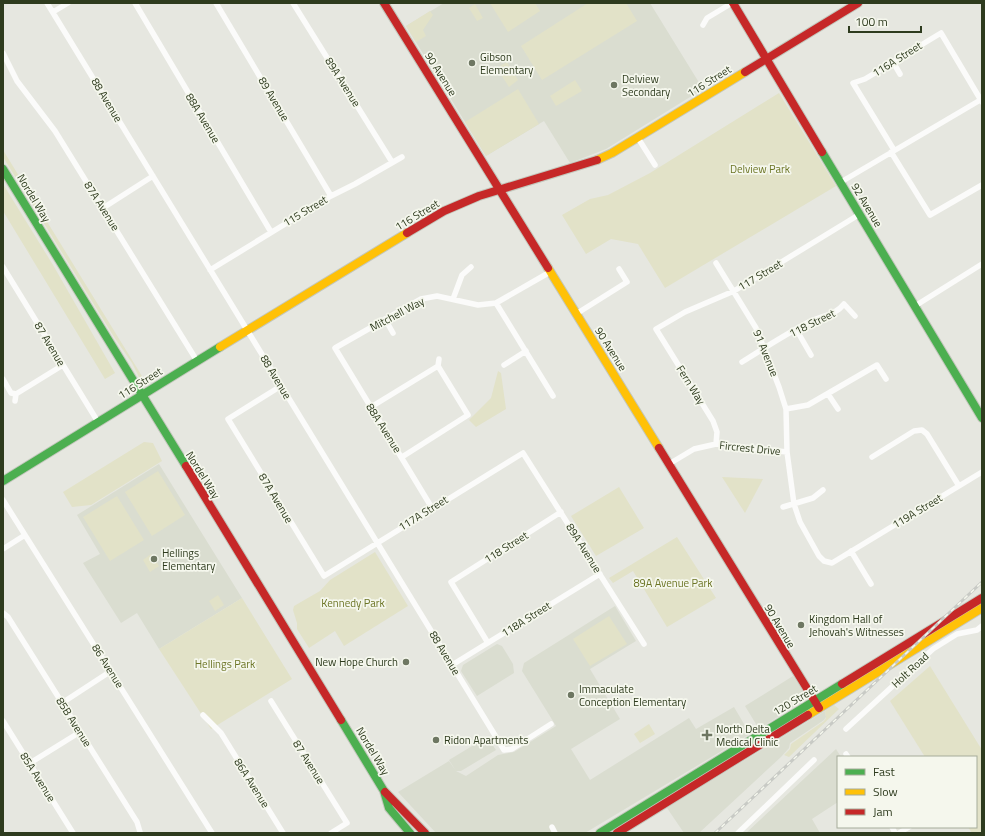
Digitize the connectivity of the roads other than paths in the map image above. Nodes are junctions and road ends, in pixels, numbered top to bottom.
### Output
1 (47, 3) edge
2 (68, 3) edge
3 (135, 3) edge
4 (216, 3) edge
5 (294, 3) edge
6 (384, 3) edge
7 (732, 3) edge
8 (858, 3) edge
9 (53, 12) junction
10 (702, 25) dead end
11 (3, 54) edge
12 (766, 59) junction
13 (893, 62) junction
14 (900, 74) dead end
15 (982, 101) edge
16 (638, 138) junction
17 (893, 151) junction
18 (402, 157) dead end
19 (392, 162) junction
20 (655, 165) dead end
21 (3, 169) edge
22 (153, 176) junction
23 (841, 182) junction
24 (982, 185) edge
25 (499, 189) junction
26 (331, 196) junction
27 (103, 208) junction
28 (860, 214) junction
29 (271, 232) junction
30 (716, 263) dead end
31 (982, 264) edge
32 (3, 267) edge
33 (471, 267) dead end
34 (619, 269) dead end
35 (210, 270) junction
36 (550, 272) junction
37 (734, 291) junction
38 (453, 299) junction
39 (496, 303) junction
40 (915, 306) junction
41 (576, 314) junction
42 (856, 316) dead end
43 (385, 319) junction
44 (796, 329) junction
45 (247, 330) junction
46 (656, 330) joint
47 (393, 333) dead end
48 (335, 348) joint
49 (765, 348) junction
50 (526, 351) junction
51 (811, 355) dead end
52 (439, 359) dead end
53 (197, 361) junction
54 (742, 362) dead end
55 (63, 365) junction
56 (504, 365) dead end
57 (438, 366) junction
58 (3, 379) edge
59 (886, 379) dead end
60 (281, 386) junction
61 (16, 394) junction
62 (828, 394) junction
63 (141, 396) junction
64 (553, 396) dead end
65 (14, 401) dead end
66 (371, 407) junction
67 (786, 409) junction
68 (838, 409) dead end
69 (982, 418) edge
70 (98, 422) junction
71 (716, 444) junction
72 (523, 452) joint
73 (787, 452) junction
74 (402, 457) junction
75 (872, 457) dead end
76 (669, 464) junction
77 (982, 472) edge
78 (3, 481) edge
79 (959, 486) junction
80 (824, 490) dead end
81 (3, 500) edge
82 (794, 504) junction
83 (783, 507) dead end
84 (432, 508) junction
85 (561, 512) junction
86 (25, 535) junction
87 (377, 542) junction
88 (3, 549) edge
89 (851, 551) junction
90 (832, 563) joint
91 (600, 574) junction
92 (324, 576) joint
93 (872, 584) dead end
94 (982, 598) edge
95 (979, 609) edge
96 (3, 613) edge
97 (982, 626) edge
98 (488, 643) junction
99 (644, 644) dead end
100 (885, 658) junction
101 (452, 665) junction
102 (111, 671) junction
103 (877, 672) junction
104 (271, 701) dead end
105 (62, 703) junction
106 (817, 704) junction
107 (203, 714) dead end
108 (3, 721) edge
109 (551, 724) dead end
110 (846, 729) dead end
111 (80, 732) junction
112 (814, 760) dead end
113 (30, 763) junction
114 (695, 775) junction
115 (384, 791) junction
116 (664, 805) junction
117 (552, 827) dead end
118 (140, 832) edge
119 (73, 833) edge
120 (212, 833) edge
121 (283, 833) edge
122 (331, 833) edge
123 (410, 833) edge
124 (425, 833) edge
125 (555, 833) edge
126 (600, 833) edge
127 (617, 833) edge
128 (738, 833) edge

1 - 9 street, 88 Avenue
2 - 9 street
3 - 29 street, 88A Avenue
4 - 26 street, 89 Avenue
5 - 19 street, 89A Avenue
6 - 25 street, 90 Avenue
7 - 10 street
7 - 12 street, 92 Avenue
8 - 12 street, 116 Street
9 - 22 street, 88 Avenue
11 - 27 street, 87A Avenue
12 - 16 street, 116 Street
12 - 23 street, 92 Avenue
13 - 14 street
13 - 15 street, 116A Street
13 - 17 street, 116A Street
15 - 17 street
16 - 20 street
16 - 25 street, 116 Street
17 - 23 street
17 - 24 street
18 - 19 street, 115 Street
19 - 26 street, 115 Street
21 - 63 street, Nordel Way
22 - 27 street
22 - 35 street, 88 Avenue
23 - 28 street, 92 Avenue
25 - 36 street, 90 Avenue
25 - 45 street, 116 Street
26 - 29 street, 115 Street
27 - 53 street, 87A Avenue
28 - 37 street, 117 Street
28 - 40 street, 92 Avenue
29 - 35 street, 115 Street
30 - 37 street, 91 Avenue
31 - 40 street
32 - 55 street, 87 Avenue
33 - 38 street
34 - 41 street
35 - 45 street, 88 Avenue
36 - 39 street, Mitchell Way
36 - 41 street, 90 Avenue
37 - 46 street, 117 Street
37 - 49 street, 91 Avenue
38 - 39 street, Mitchell Way
38 - 43 street, Mitchell Way
39 - 50 street
40 - 69 street, 92 Avenue
41 - 76 street, 90 Avenue
42 - 44 street, 118 Street
43 - 47 street
43 - 48 street, Mitchell Way
44 - 49 street, 118 Street
44 - 51 street
45 - 53 street, 116 Street
45 - 60 street, 88 Avenue
46 - 71 street, Fern Way
48 - 66 street, 88A Avenue
49 - 54 street, 118 Street
49 - 67 street, 91 Avenue
50 - 56 street
50 - 64 street
52 - 57 street
53 - 63 street, 116 Street
55 - 61 street
55 - 70 street, 87 Avenue
57 - 66 street
57 - 74 street
58 - 61 street
59 - 62 street
60 - 87 street, 88 Avenue
60 - 92 street, 87A Avenue
61 - 65 street
62 - 67 street
62 - 68 street
63 - 70 street, 116 Street
63 - 115 street, Nordel Way
66 - 74 street, 88A Avenue
67 - 73 street, 91 Avenue
70 - 78 street, 116 Street
71 - 73 street, Fircrest Drive
71 - 76 street, Fircrest Drive
72 - 84 street, 117A Street
72 - 85 street, 89A Avenue
73 - 82 street, 91 Avenue
74 - 84 street, 88A Avenue
75 - 79 street
76 - 106 street, 90 Avenue
77 - 79 street, 119A Street
79 - 89 street, 119A Street
80 - 82 street
81 - 86 street, 86 Avenue
82 - 83 street
82 - 90 street, 91 Avenue
84 - 87 street, 117A Street
85 - 91 street, 89A Avenue
85 - 98 street, 118 Street
86 - 88 street
86 - 102 street, 86 Avenue
87 - 92 street, 117A Street
87 - 101 street, 88 Avenue
89 - 90 street, 119A Street
89 - 93 street
91 - 98 street, 118A Street
91 - 99 street, 89A Avenue
94 - 95 street, 120 Street
95 - 100 street, 120 Street
95 - 103 street, 120 Street
96 - 105 street, 85B Avenue
97 - 110 street, Holt Road
98 - 101 street, 118A Street
100 - 103 street
100 - 106 street, 120 Street
101 - 109 street, 88 Avenue
102 - 105 street
102 - 120 street, 86 Avenue
103 - 106 street, 120 Street
104 - 122 street, 87 Avenue
105 - 111 street, 85B Avenue
106 - 114 street, 120 Street
106 - 116 street, 120 Street
107 - 121 street, 86A Avenue
108 - 113 street, 85A Avenue
111 - 113 street
111 - 118 street, 85B Avenue
112 - 128 street
113 - 119 street, 85A Avenue
114 - 116 street
114 - 126 street, 120 Street
115 - 123 street, Nordel Way
115 - 124 street, Nordel Way
116 - 127 street, 120 Street
117 - 125 street

